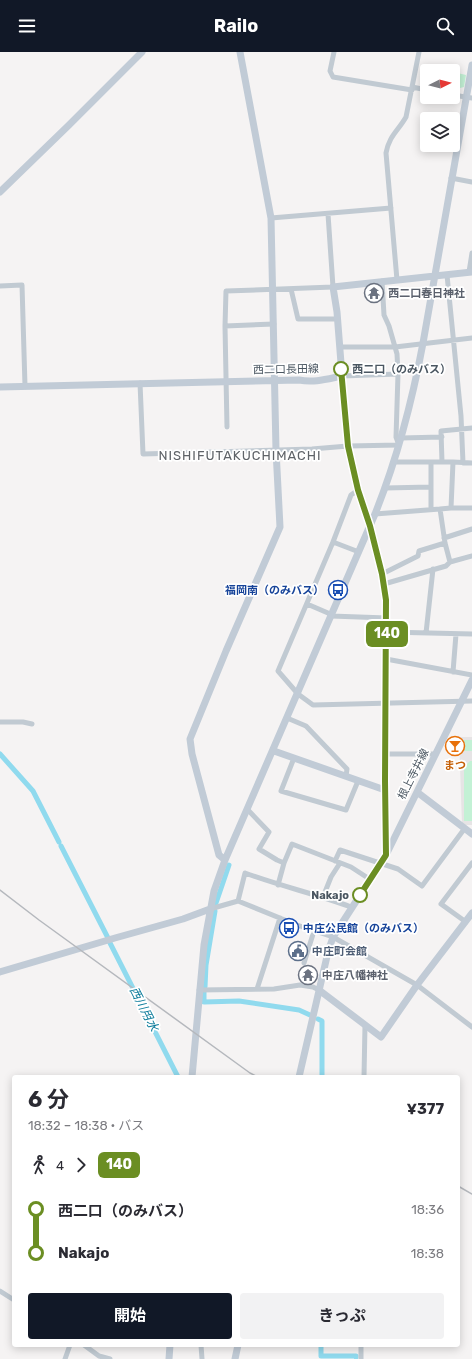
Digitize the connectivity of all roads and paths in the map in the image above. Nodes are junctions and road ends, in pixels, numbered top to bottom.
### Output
1 (142, 52) edge
2 (240, 52) edge
3 (334, 52) edge
4 (418, 52) edge
5 (472, 64) edge
6 (412, 89) junction
7 (420, 90) edge
8 (469, 98) edge
9 (451, 178) junction
10 (472, 182) edge
11 (0, 192) edge
12 (391, 208) junction
13 (328, 214) junction
14 (271, 218) junction
15 (472, 253) edge
16 (470, 272) edge
17 (447, 275) junction
18 (434, 276) junction
19 (397, 280) junction
20 (382, 281) junction
21 (0, 286) edge
22 (333, 287) junction
23 (291, 288) junction
24 (273, 289) junction
25 (338, 319) junction
26 (274, 324) junction
27 (225, 326) junction
28 (472, 338) edge
29 (454, 340) junction
30 (423, 343) junction
31 (395, 347) junction
32 (340, 348) junction
33 (398, 374) junction
34 (342, 376) junction
35 (274, 380) junction
36 (226, 381) junction
37 (140, 383) junction
38 (25, 386) junction
39 (0, 387) edge
40 (227, 427) dead end
41 (472, 428) edge
42 (462, 429) junction
43 (442, 437) junction
44 (400, 442) junction
45 (348, 446) junction
46 (276, 450) junction
47 (394, 462) junction
48 (431, 462) junction
49 (442, 462) junction
50 (453, 462) junction
51 (463, 463) junction
52 (472, 463) edge
53 (431, 487) junction
54 (385, 488) junction
55 (358, 490) junction
56 (451, 508) junction
57 (472, 508) edge
58 (431, 509) junction
59 (440, 509) junction
60 (375, 514) junction
61 (370, 526) junction
62 (472, 529) edge
63 (445, 540) junction
64 (333, 542) junction
65 (358, 552) junction
66 (472, 556) edge
67 (450, 562) junction
68 (433, 570) junction
69 (382, 574) junction
70 (384, 584) junction
71 (307, 604) junction
72 (331, 616) junction
73 (387, 618) junction
74 (387, 632) junction
75 (426, 633) junction
76 (456, 634) junction
77 (472, 634) edge
78 (386, 659) junction
79 (453, 672) junction
80 (472, 675) edge
81 (472, 680) edge
82 (298, 694) junction
83 (463, 700) junction
84 (472, 701) edge
85 (385, 702) junction
86 (287, 718) junction
87 (0, 722) edge
88 (32, 724) dead end
89 (274, 751) junction
90 (385, 754) junction
91 (436, 754) junction
92 (294, 758) junction
93 (346, 776) junction
94 (358, 781) junction
95 (385, 790) junction
96 (417, 792) junction
97 (248, 810) junction
98 (465, 828) junction
99 (472, 834) edge
100 (386, 855) junction
101 (226, 860) junction
102 (338, 862) junction
103 (284, 863) junction
104 (472, 863) edge
105 (381, 864) junction
106 (371, 880) junction
107 (278, 884) junction
108 (323, 897) junction
109 (238, 901) junction
110 (351, 907) junction
111 (210, 909) junction
112 (472, 914) edge
113 (280, 918) junction
114 (466, 922) junction
115 (314, 931) junction
116 (333, 937) junction
117 (304, 963) dead end
118 (0, 972) edge
119 (418, 985) junction
120 (258, 989) junction
121 (199, 990) junction
122 (319, 990) junction
123 (365, 1025) junction
124 (472, 1026) edge
125 (192, 1075) edge
126 (299, 1075) edge
127 (364, 1075) edge
128 (0, 1291) edge
129 (12, 1299) edge
130 (69, 1347) edge
131 (87, 1347) edge
132 (170, 1347) edge
133 (201, 1347) edge
134 (238, 1347) edge
135 (361, 1347) edge
136 (65, 1359) edge
137 (109, 1359) edge
138 (169, 1359) edge
139 (202, 1359) edge
140 (235, 1359) edge
141 (360, 1359) edge

1 - 11 street
2 - 14 street
3 - 6 street
4 - 6 street
5 - 8 street
6 - 7 street
6 - 12 street
8 - 9 street
9 - 10 street
9 - 18 street
12 - 13 street
12 - 19 street
13 - 14 street
13 - 22 street
14 - 24 street
15 - 16 street
16 - 17 street
17 - 18 street
17 - 29 street
18 - 19 street
18 - 30 street
19 - 20 street
20 - 22 street
20 - 31 street
21 - 38 street
22 - 23 street
22 - 25 street
23 - 24 street
23 - 25 street
24 - 26 street
24 - 27 street
25 - 32 street
26 - 27 street
26 - 35 street
27 - 36 street
28 - 29 street
29 - 30 street
29 - 42 street
30 - 31 street
30 - 44 street
31 - 32 street
31 - 33 street
32 - 34 street
33 - 34 street
33 - 44 street
34 - 35 street, 西二口長田線
34 - 45 street
35 - 36 street, 西二口長田線
35 - 46 street
36 - 37 street, 西二口長田線
36 - 40 street
37 - 38 street, 西二口長田線
37 - 46 street
38 - 39 street, 西二口長田線
41 - 42 street
42 - 43 street
42 - 51 street
43 - 44 street
43 - 49 street
44 - 45 street
44 - 47 street
45 - 46 street
45 - 55 street
46 - 101 street
47 - 48 street
47 - 54 street
48 - 49 street
48 - 53 street
49 - 50 street
50 - 51 street
50 - 56 street
51 - 52 street
53 - 54 street
53 - 58 street
54 - 60 street
55 - 61 street
55 - 64 street
56 - 57 street
56 - 59 street
58 - 59 street
58 - 60 street
59 - 63 street
60 - 61 street
61 - 65 street
61 - 69 street
62 - 63 street
63 - 67 street
63 - 69 street
64 - 65 street
64 - 71 street
65 - 72 street
66 - 67 street
67 - 68 street
68 - 70 street
68 - 75 street
69 - 70 street
70 - 73 street
71 - 72 street
71 - 82 street
72 - 73 street
72 - 82 street
73 - 74 street
74 - 75 street
74 - 78 street
75 - 76 street
76 - 77 street
76 - 79 street
78 - 79 street
78 - 85 street
79 - 80 street
81 - 83 street, 根上寺井線
82 - 85 street
82 - 86 street
83 - 84 street
83 - 85 street
83 - 91 street, 根上寺井線
85 - 90 street
86 - 89 street
86 - 93 street
87 - 88 street
89 - 92 street
89 - 97 street
90 - 91 street
90 - 95 street
91 - 96 street, 根上寺井線
92 - 93 street
92 - 94 street
93 - 94 street
94 - 95 street
95 - 100 street
96 - 98 street
96 - 100 street, 根上寺井線
97 - 101 street
97 - 103 street
98 - 99 street
98 - 105 street
100 - 105 street, 根上寺井線
101 - 111 street
102 - 103 street
102 - 105 street
102 - 106 street
102 - 108 street
103 - 107 street
104 - 114 street
105 - 106 street, 根上寺井線
106 - 110 street, 根上寺井線
107 - 108 street
107 - 109 street
108 - 110 street
109 - 111 street
109 - 113 street
110 - 116 street, 根上寺井線
111 - 118 street
111 - 121 street
112 - 114 street
113 - 115 street
113 - 120 street
114 - 119 street
115 - 116 street
115 - 117 street
116 - 119 street
116 - 122 street, 根上寺井線
119 - 123 street
119 - 124 street
120 - 121 street
120 - 122 street
121 - 125 street
122 - 123 street
122 - 126 street, 根上寺井線
123 - 127 street
128 - 129 street
130 - 136 street
131 - 137 street
132 - 138 street
133 - 139 street
134 - 140 street
135 - 141 street

